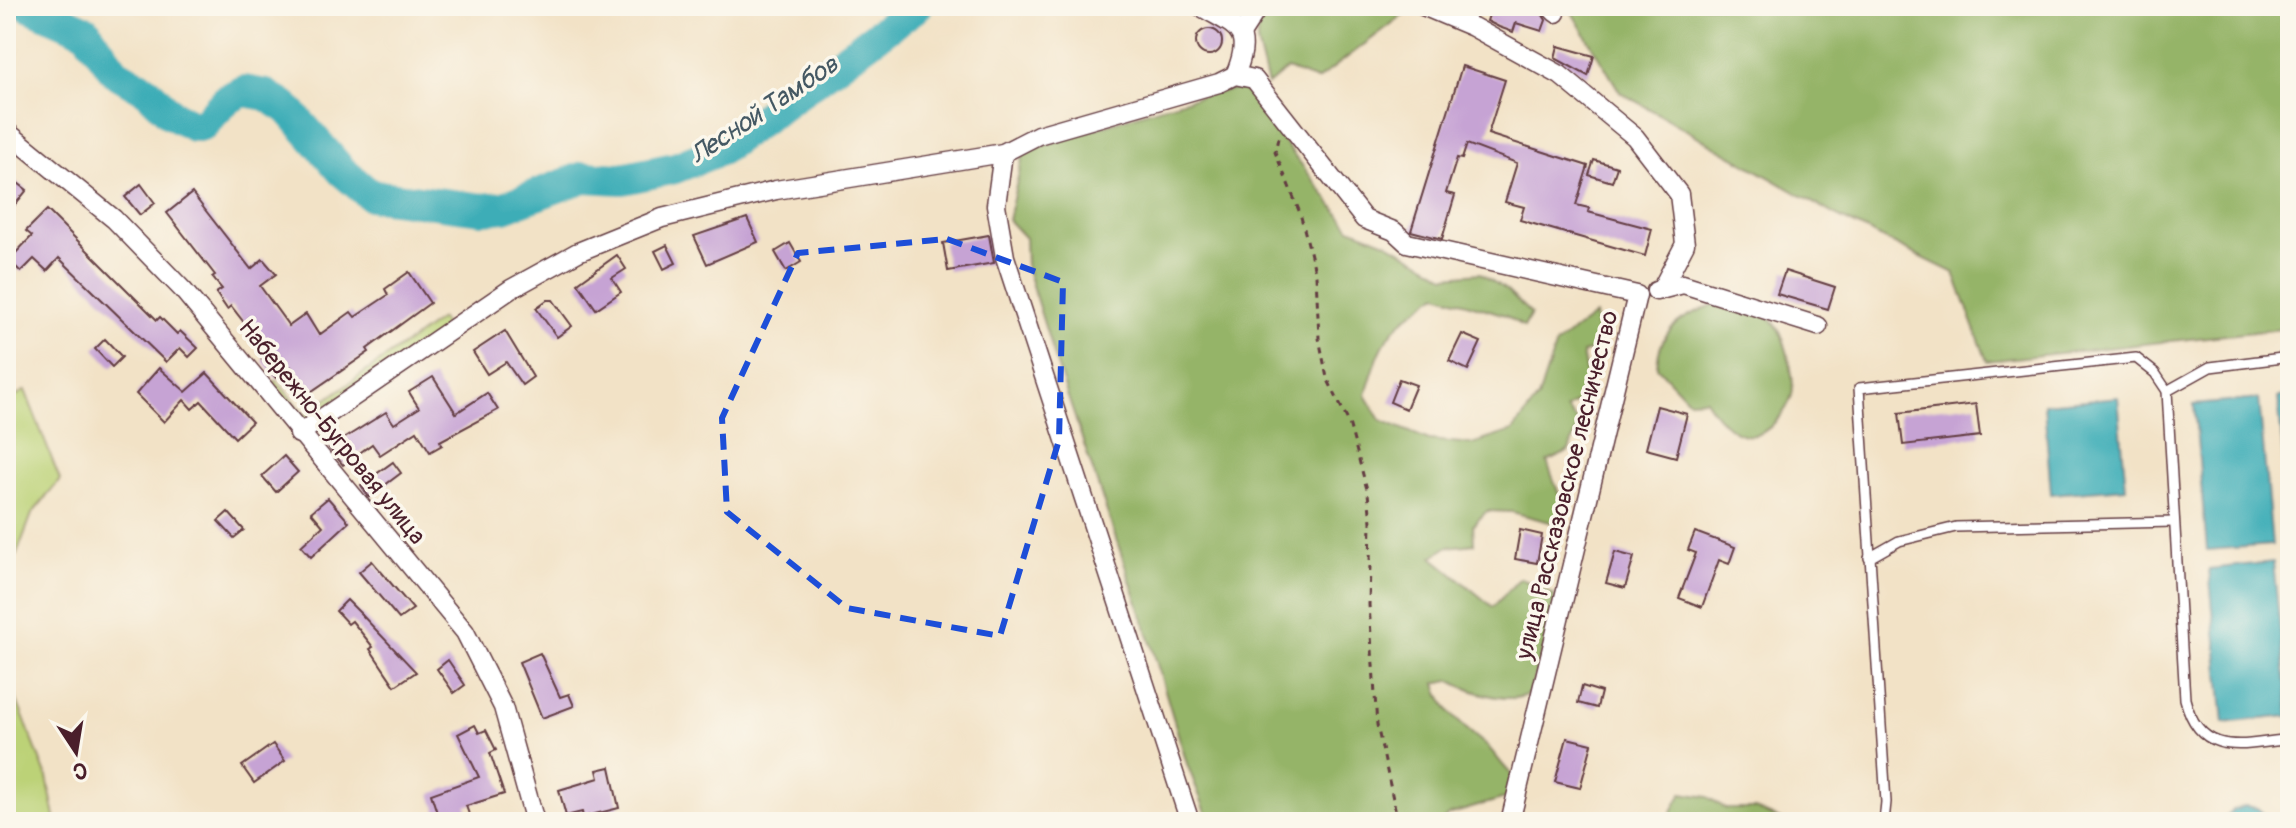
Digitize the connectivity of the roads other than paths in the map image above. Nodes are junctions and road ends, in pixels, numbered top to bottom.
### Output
1 (1200, 6) edge
2 (1259, 6) edge
3 (1423, 6) edge
4 (1241, 34) junction
5 (1235, 75) junction
6 (6, 131) edge
7 (1003, 153) junction
8 (1661, 290) junction
9 (1637, 295) junction
10 (1818, 326) dead end
11 (2290, 357) edge
12 (2167, 391) junction
13 (299, 434) junction
14 (2174, 522) junction
15 (1869, 558) junction
16 (2290, 739) edge
17 (535, 822) edge
18 (1190, 822) edge
19 (1510, 822) edge
20 (1884, 822) edge

1 - 4 street
2 - 4 street
3 - 8 street
4 - 5 street
5 - 7 street
5 - 9 street, улица Рассказовское лесничество
6 - 13 street, Набережно-Бугровая улица
7 - 13 street
7 - 18 street
8 - 9 street
8 - 10 street
9 - 19 street, улица Рассказовское лесничество
11 - 12 lane
12 - 14 lane
12 - 15 lane
13 - 17 street, Набережно-Бугровая улица
14 - 15 lane
14 - 16 lane
15 - 20 lane

